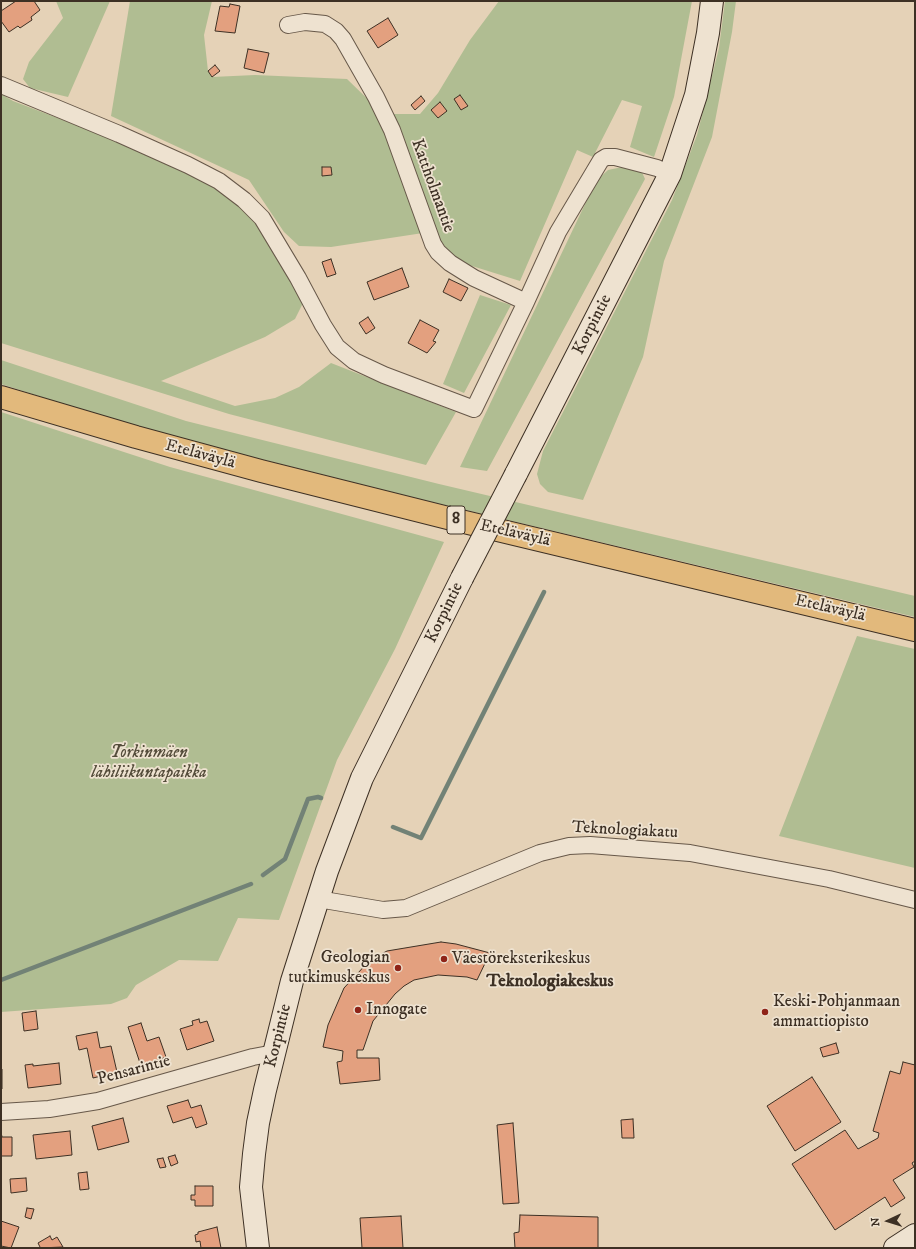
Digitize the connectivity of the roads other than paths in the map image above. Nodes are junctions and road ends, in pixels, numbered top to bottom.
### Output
1 (712, 1) edge
2 (288, 25) dead end
3 (1, 85) edge
4 (670, 174) junction
5 (526, 302) junction
6 (1, 397) edge
7 (915, 630) edge
8 (318, 899) junction
9 (915, 900) edge
10 (274, 1053) junction
11 (1, 1112) edge
12 (915, 1235) edge
13 (258, 1248) edge
14 (895, 1248) edge

1 - 4 street, Korpintie
2 - 5 street, Kattholmantie
3 - 5 street
4 - 5 street
4 - 8 street, Korpintie, bridge
6 - 7 highway, Eteläväylä / 8
8 - 9 street, Teknologiakatu
8 - 10 street, Korpintie
10 - 11 street, Pensarintie
10 - 13 street, Korpintie
12 - 14 street

